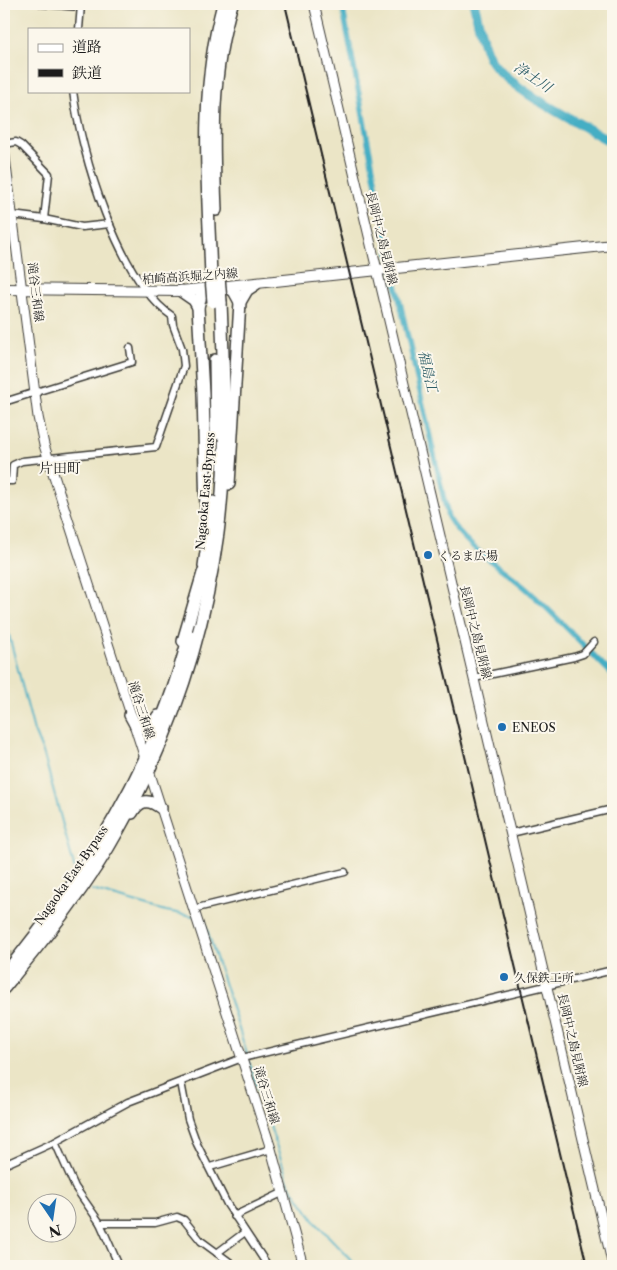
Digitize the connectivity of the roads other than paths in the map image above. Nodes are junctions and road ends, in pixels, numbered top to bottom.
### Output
1 (42, 4) edge
2 (223, 4) edge
3 (232, 4) edge
4 (314, 4) edge
5 (81, 6) edge
6 (79, 28) edge
7 (221, 28) junction
8 (73, 92) edge
9 (4, 144) edge
10 (4, 150) edge
11 (5, 163) edge
12 (9, 215) edge
13 (44, 219) junction
14 (110, 224) junction
15 (613, 245) edge
16 (381, 271) junction
17 (213, 281) junction
18 (256, 284) junction
19 (227, 287) junction
20 (4, 289) edge
21 (22, 289) junction
22 (181, 291) junction
23 (148, 292) junction
24 (240, 302) junction
25 (198, 307) junction
26 (130, 348) dead end
27 (35, 394) junction
28 (4, 402) edge
29 (48, 457) junction
30 (4, 481) edge
31 (217, 498) junction
32 (206, 578) junction
33 (593, 643) dead end
34 (474, 678) junction
35 (130, 715) junction
36 (144, 759) junction
37 (149, 772) junction
38 (161, 808) junction
39 (613, 809) edge
40 (511, 833) junction
41 (345, 872) dead end
42 (193, 908) junction
43 (35, 951) junction
44 (613, 970) edge
45 (4, 975) edge
46 (548, 985) junction
47 (4, 988) edge
48 (242, 1058) junction
49 (181, 1082) junction
50 (55, 1142) junction
51 (271, 1149) junction
52 (4, 1165) edge
53 (210, 1167) junction
54 (282, 1193) junction
55 (234, 1216) junction
56 (100, 1223) junction
57 (245, 1232) junction
58 (217, 1253) junction
59 (119, 1266) edge
60 (235, 1266) edge
61 (268, 1266) edge
62 (302, 1266) edge
63 (613, 1266) edge

1 - 5 street
2 - 7 highway, Nagaoka East Bypass
3 - 7 highway, Nagaoka East Bypass
4 - 16 main road, 長岡中之島見附線
5 - 6 street
7 - 17 highway, Nagaoka East Bypass
8 - 14 street
9 - 13 street
10 - 11 main road, 滝谷三和線
11 - 12 main road, 滝谷三和線
12 - 13 street
12 - 21 main road, 滝谷三和線
13 - 14 street
14 - 23 street
15 - 16 main road, 柏崎高浜堀之内線
16 - 18 main road, 柏崎高浜堀之内線
16 - 34 main road, 長岡中之島見附線
17 - 19 main road, 柏崎高浜堀之内線
17 - 22 main road, 柏崎高浜堀之内線
17 - 25 highway
17 - 31 highway, Nagaoka East Bypass, bridge
18 - 19 main road, 柏崎高浜堀之内線
18 - 24 highway
19 - 24 highway
20 - 21 main road, 柏崎高浜堀之内線
21 - 23 main road, 柏崎高浜堀之内線
21 - 27 main road, 滝谷三和線
22 - 23 main road, 柏崎高浜堀之内線
22 - 25 highway
23 - 29 street
24 - 31 highway
25 - 31 highway
26 - 27 street
27 - 28 street
27 - 29 main road, 滝谷三和線
29 - 30 street
29 - 35 main road, 滝谷三和線
31 - 32 highway, Nagaoka East Bypass
31 - 32 highway
32 - 35 highway
32 - 36 highway, Nagaoka East Bypass
32 - 37 highway, Nagaoka East Bypass
33 - 34 street
34 - 40 main road, 長岡中之島見附線
35 - 36 main road, 滝谷三和線
36 - 37 main road, 滝谷三和線
36 - 45 highway, Nagaoka East Bypass
37 - 38 main road, 滝谷三和線
37 - 43 highway, Nagaoka East Bypass
38 - 42 main road, 滝谷三和線
38 - 43 highway
39 - 40 street
40 - 46 main road, 長岡中之島見附線
41 - 42 street
42 - 48 main road, 滝谷三和線
43 - 47 highway, Nagaoka East Bypass
44 - 46 street
46 - 48 street
46 - 63 main road, 長岡中之島見附線
48 - 49 street
48 - 51 main road, 滝谷三和線
49 - 50 street
49 - 53 street
50 - 52 street
50 - 56 street
51 - 53 street
51 - 54 main road, 滝谷三和線
53 - 55 street
54 - 55 street
54 - 62 main road, 滝谷三和線
55 - 57 street
56 - 58 street
56 - 59 street
57 - 58 street
57 - 61 street
58 - 60 street

